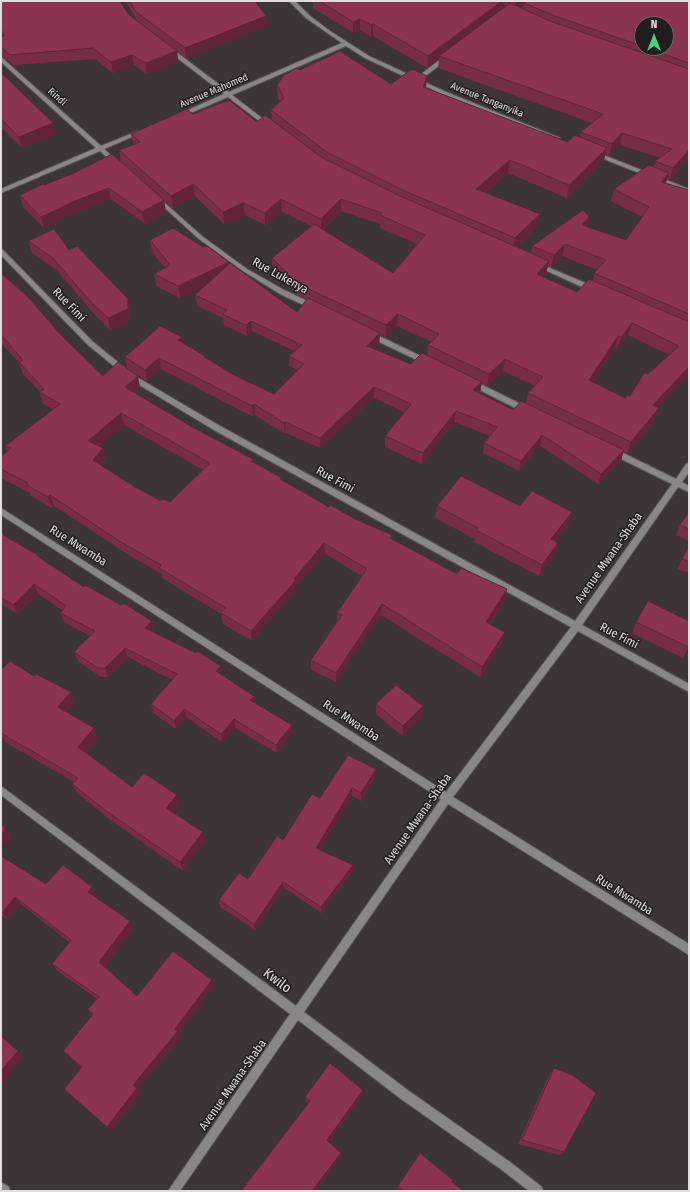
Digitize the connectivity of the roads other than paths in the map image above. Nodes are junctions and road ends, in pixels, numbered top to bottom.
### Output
1 (292, 1) edge
2 (162, 44) edge
3 (345, 44) junction
4 (453, 52) edge
5 (1, 59) edge
6 (417, 80) junction
7 (228, 95) junction
8 (171, 119) edge
9 (143, 131) edge
10 (276, 131) edge
11 (563, 140) edge
12 (100, 149) junction
13 (593, 152) edge
14 (124, 170) edge
15 (1, 190) edge
16 (689, 191) edge
17 (154, 196) edge
18 (1, 251) edge
19 (529, 261) edge
20 (602, 293) edge
21 (323, 311) edge
22 (366, 332) edge
23 (436, 366) edge
24 (465, 380) edge
25 (535, 414) edge
26 (606, 448) edge
27 (689, 466) edge
28 (677, 483) junction
29 (689, 489) edge
30 (1, 511) edge
31 (576, 627) junction
32 (689, 688) edge
33 (1, 790) edge
34 (447, 798) junction
35 (689, 950) edge
36 (297, 1014) junction
37 (1, 1187) edge
38 (5, 1191) edge
39 (173, 1191) edge
40 (538, 1191) edge

1 - 3 street, Avenue Tanganyika
2 - 7 street
3 - 6 street, Avenue Tanganyika
3 - 7 street, Avenue Mahomed
4 - 6 street
5 - 12 street, Rindi
6 - 11 street, Avenue Tanganyika
7 - 8 street, Avenue Mahomed
7 - 10 street
9 - 12 street
12 - 14 street
12 - 15 street
13 - 16 street
17 - 21 street, Rue Lukenya
18 - 31 street, Rue Fimi
19 - 20 street
22 - 23 street
24 - 25 street
26 - 28 street
27 - 28 street, Avenue Mwana-Shaba
28 - 29 street
28 - 31 street, Avenue Mwana-Shaba
30 - 34 street, Rue Mwamba
31 - 32 street, Rue Fimi
31 - 34 street, Avenue Mwana-Shaba
33 - 36 street, Kwilo
34 - 35 street, Rue Mwamba
34 - 36 street, Avenue Mwana-Shaba
36 - 39 street, Avenue Mwana-Shaba
36 - 40 street, Kwilo
37 - 38 street

